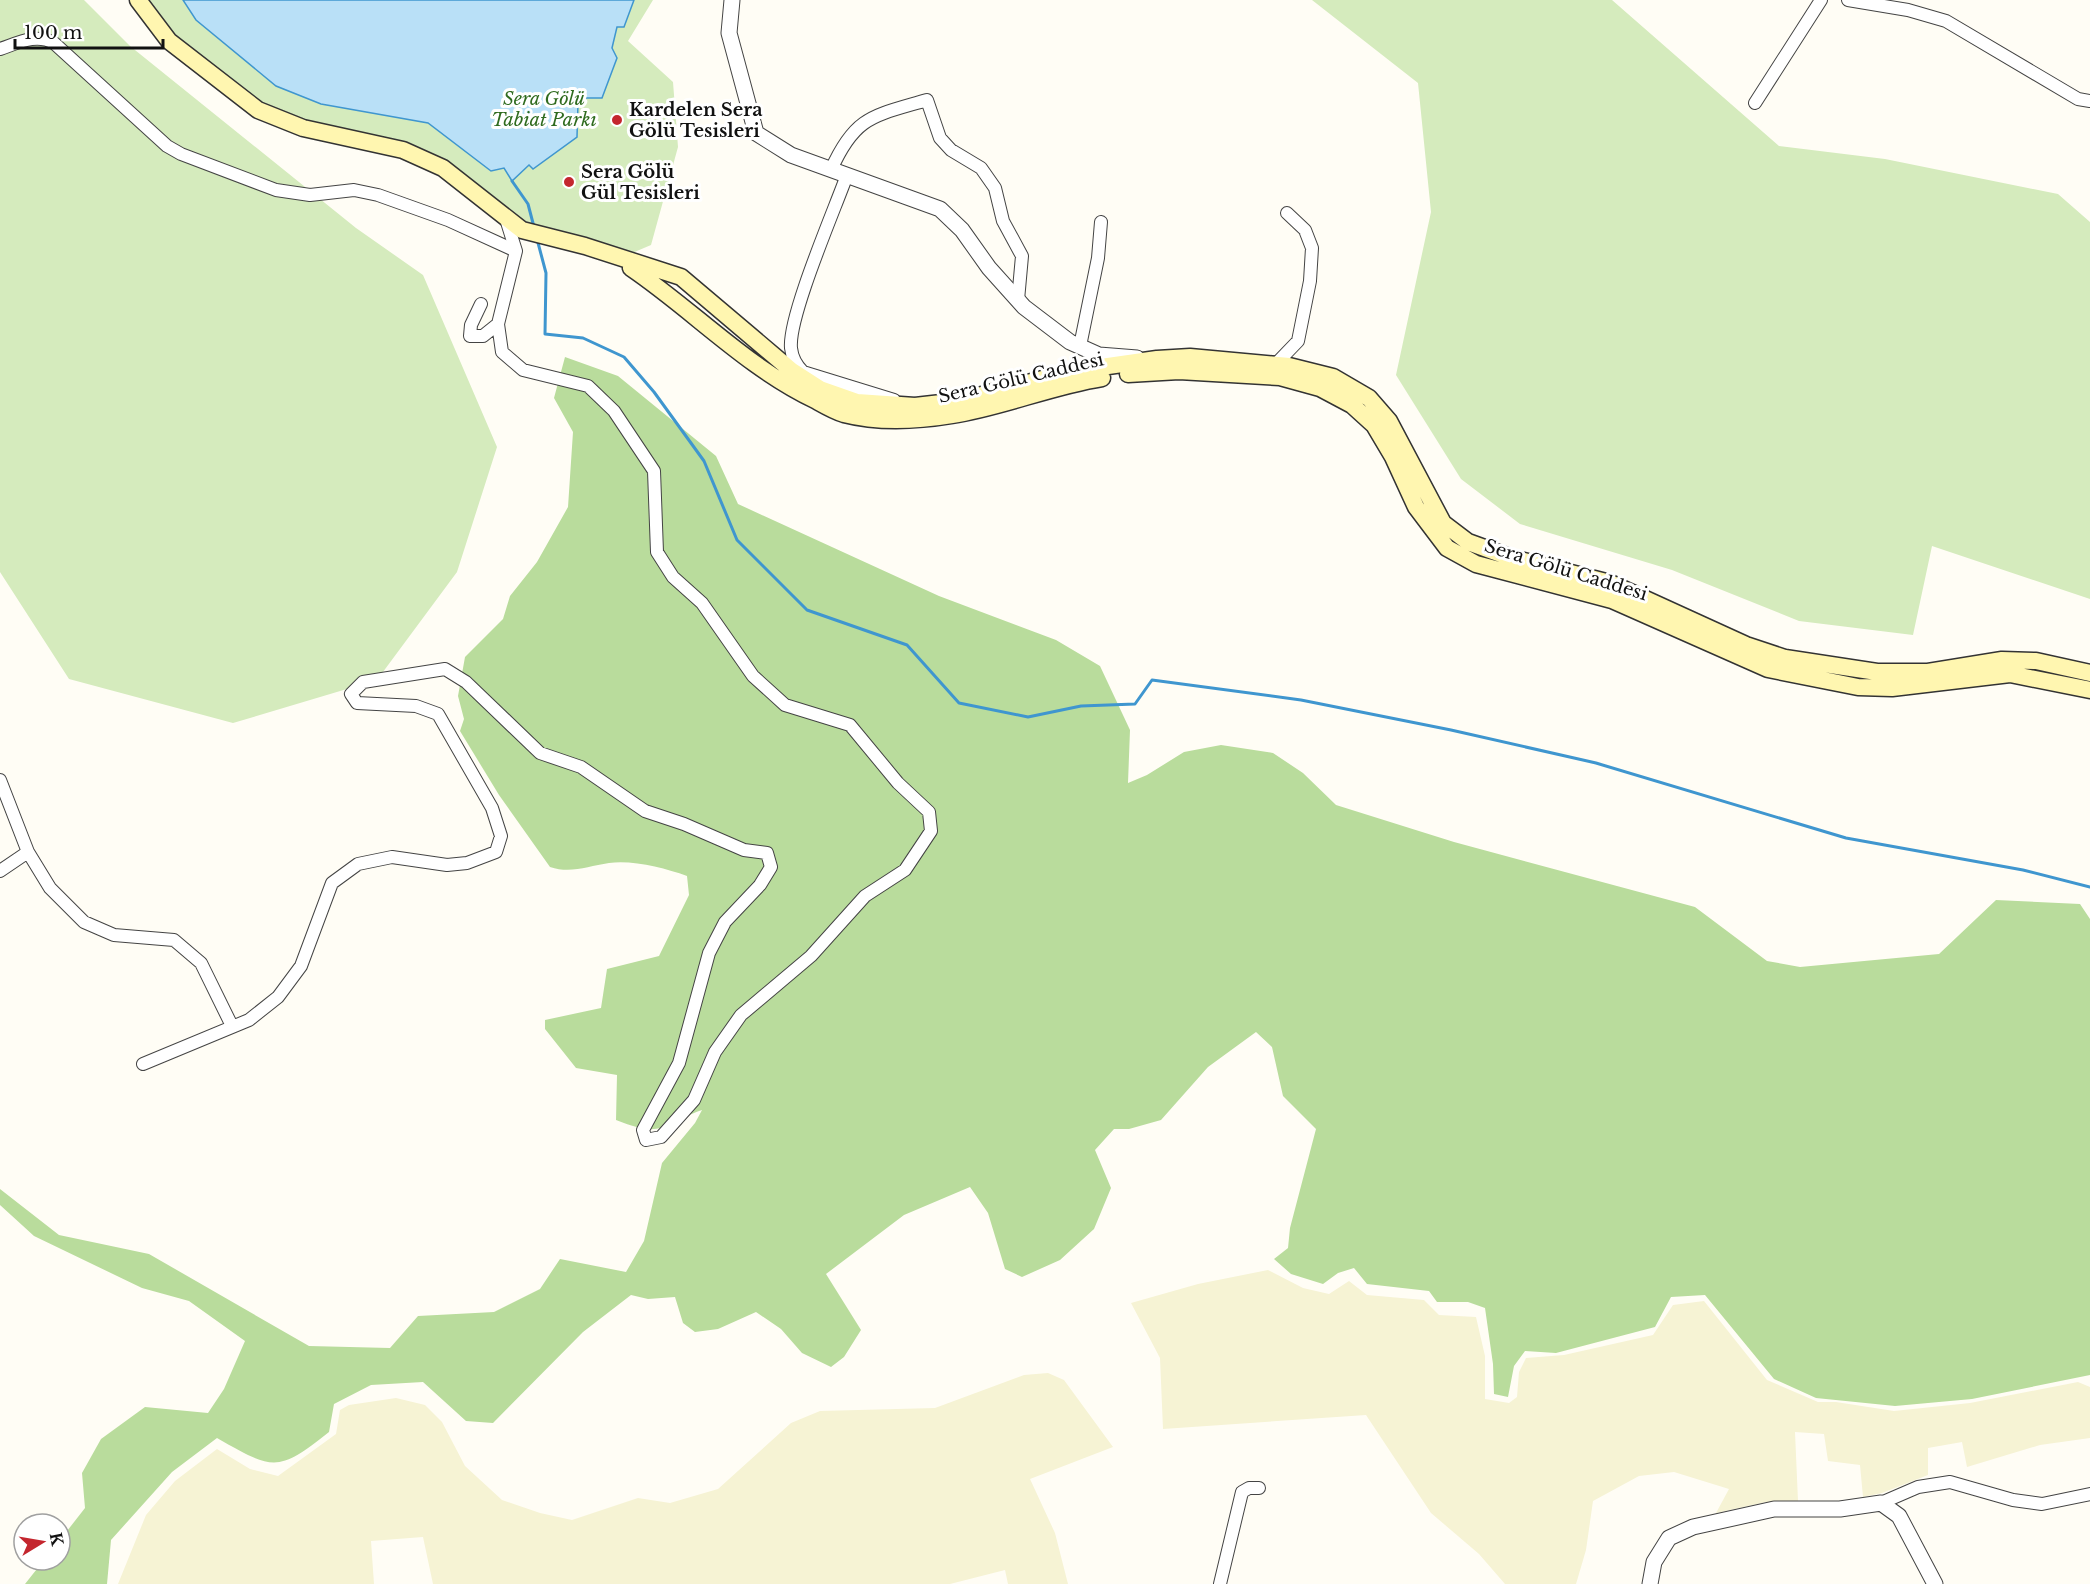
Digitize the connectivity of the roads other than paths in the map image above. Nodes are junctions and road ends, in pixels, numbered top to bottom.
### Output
1 (138, 0) edge
2 (732, 0) edge
3 (1821, 0) edge
4 (1848, 0) edge
5 (0, 49) edge
6 (2090, 101) edge
7 (1755, 103) dead end
8 (831, 170) junction
9 (847, 176) junction
10 (1287, 213) dead end
11 (506, 219) junction
12 (1101, 222) dead end
13 (516, 251) junction
14 (618, 259) junction
15 (1018, 300) junction
16 (481, 304) dead end
17 (498, 324) junction
18 (1080, 346) junction
19 (1157, 359) junction
20 (1179, 370) junction
21 (1269, 371) junction
22 (915, 406) junction
23 (954, 415) junction
24 (2090, 673) edge
25 (2090, 690) edge
26 (0, 780) edge
27 (28, 852) junction
28 (0, 871) edge
29 (232, 1026) junction
30 (143, 1064) dead end
31 (1259, 1488) dead end
32 (2090, 1494) edge
33 (1881, 1503) junction
34 (1220, 1584) edge
35 (1650, 1584) edge
36 (1935, 1584) edge

1 - 11 main road, Sera Gölü Caddesi
2 - 8 street
3 - 7 street
4 - 6 street
5 - 13 street
8 - 9 street
8 - 15 street
9 - 15 street
9 - 22 street
10 - 21 street
11 - 13 street
11 - 14 main road, Sera Gölü Caddesi
12 - 18 street
13 - 17 street
14 - 22 main road, Sera Gölü Caddesi
14 - 23 main road, Sera Gölü Caddesi
15 - 18 street
16 - 17 street
17 - 29 street
18 - 19 street
19 - 20 street
19 - 21 main road, Sera Gölü Caddesi
19 - 22 main road, Sera Gölü Caddesi
20 - 21 main road, Sera Gölü Caddesi
20 - 23 main road, Sera Gölü Caddesi
21 - 24 main road, Sera Gölü Caddesi
21 - 25 main road, Sera Gölü Caddesi
22 - 23 street
26 - 27 street
27 - 28 street
27 - 29 street
29 - 30 street
31 - 34 street
32 - 33 street
33 - 35 street
33 - 36 street

